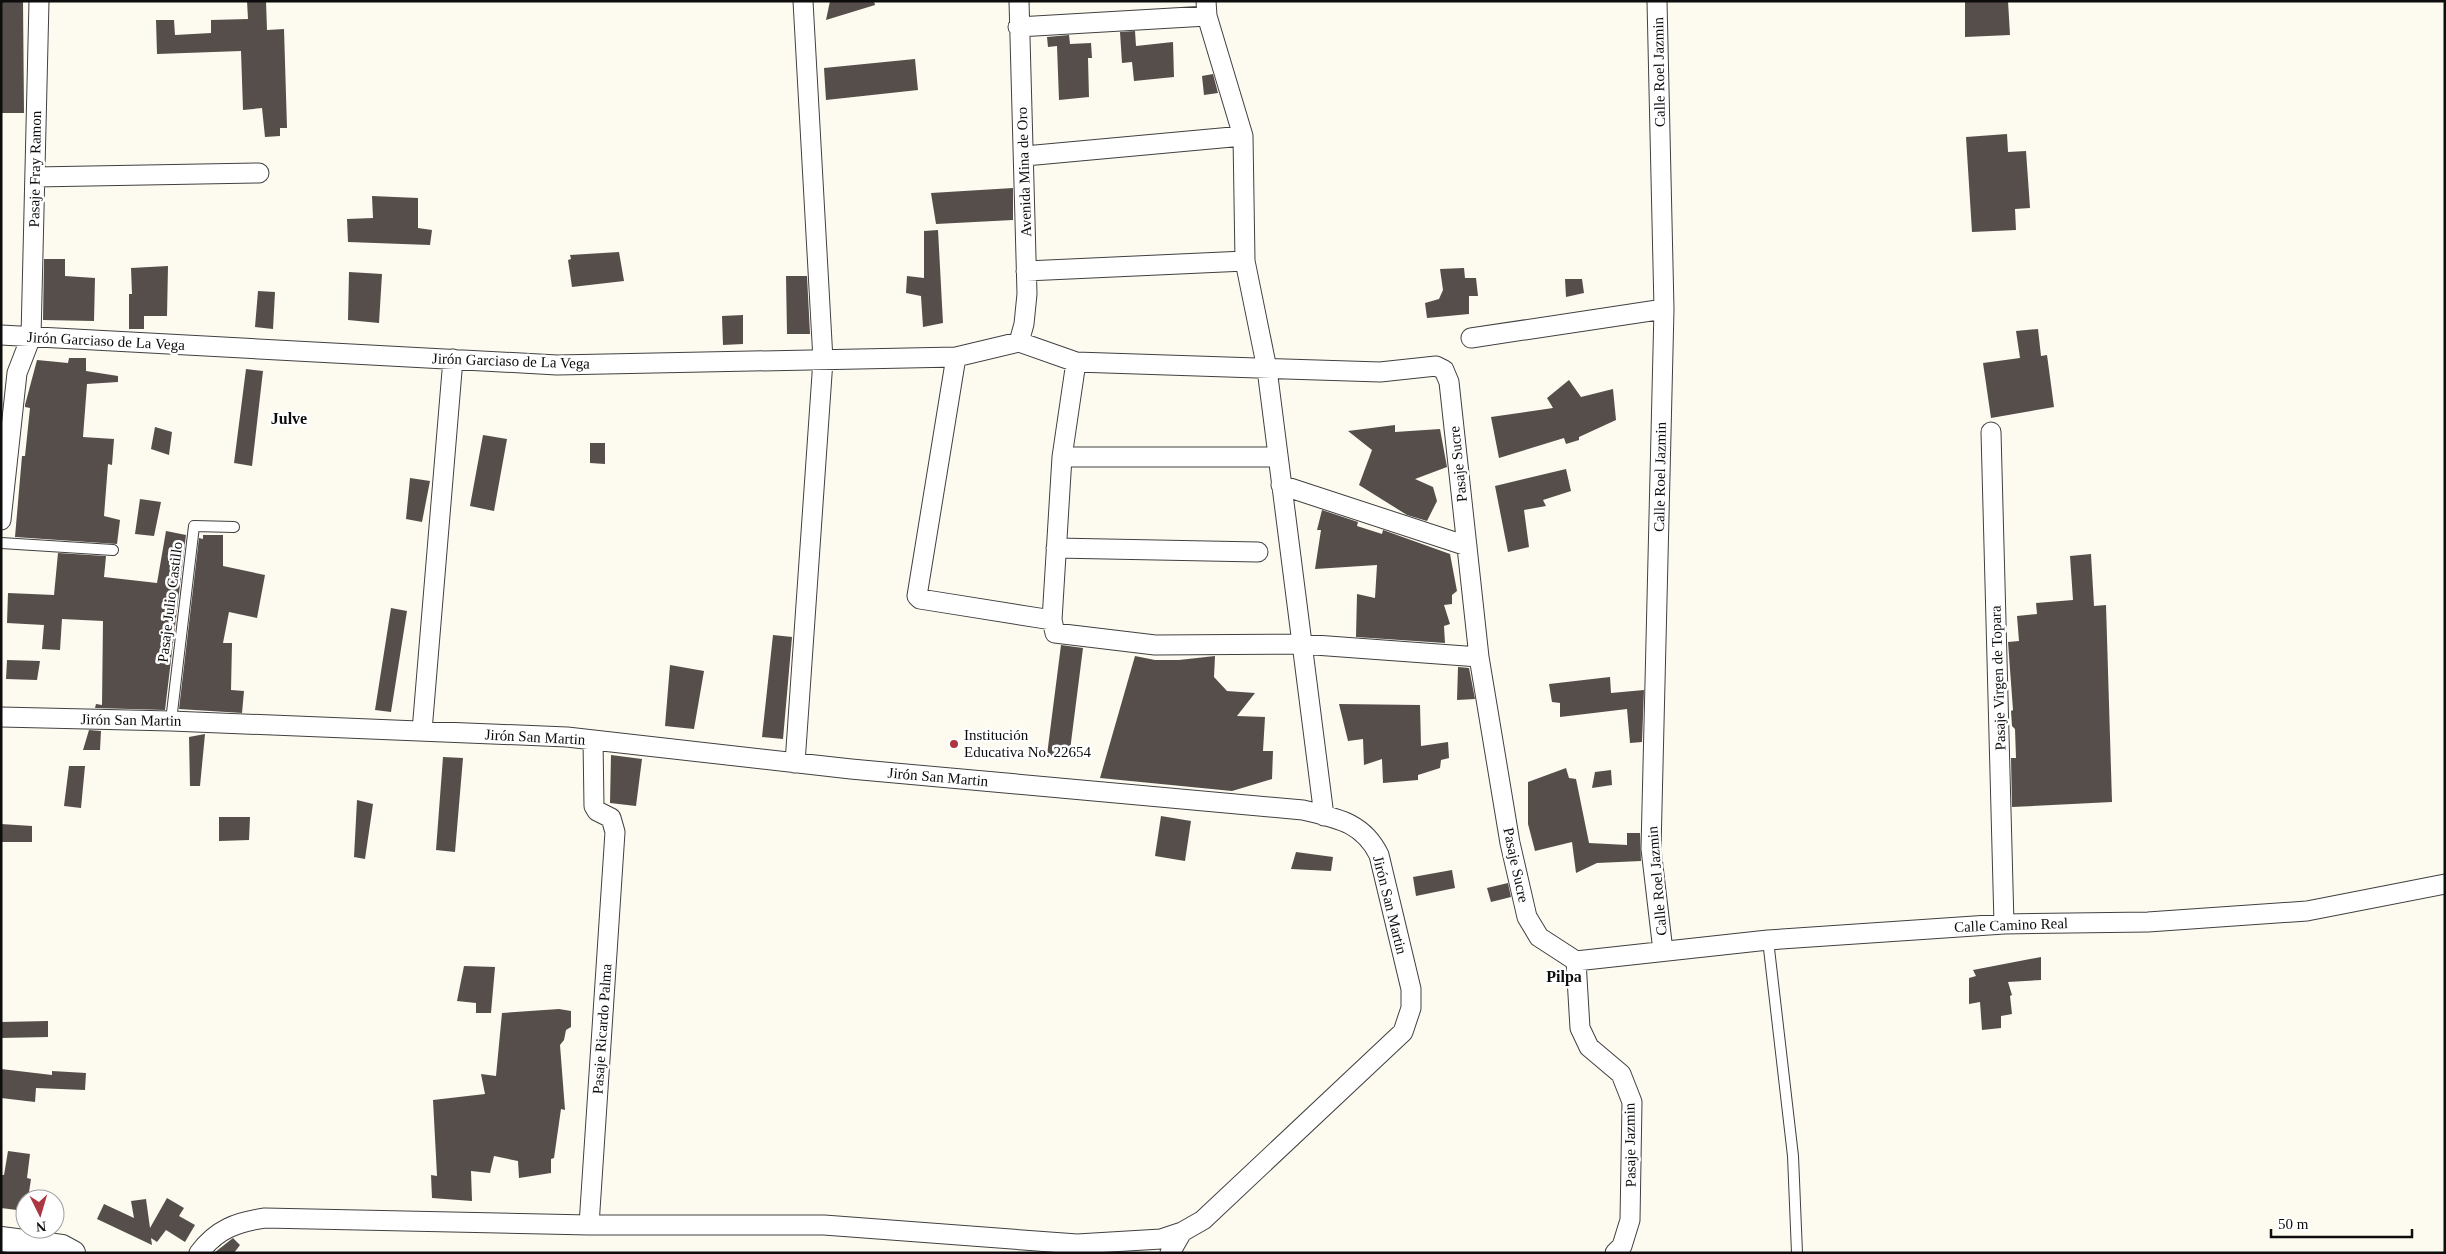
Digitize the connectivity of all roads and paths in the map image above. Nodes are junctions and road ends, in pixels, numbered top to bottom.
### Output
1 (39, 1) edge
2 (803, 1) edge
3 (1019, 1) edge
4 (1657, 1) edge
5 (1206, 9) edge
6 (1018, 27) junction
7 (1243, 136) junction
8 (1025, 156) junction
9 (259, 172) dead end
10 (34, 177) junction
11 (1245, 261) junction
12 (1026, 271) junction
13 (1664, 309) junction
14 (1, 335) edge
15 (31, 337) junction
16 (1471, 338) dead end
17 (1019, 342) junction
18 (956, 357) junction
19 (453, 359) junction
20 (823, 360) junction
21 (1076, 362) junction
22 (1267, 369) junction
23 (1991, 432) dead end
24 (1062, 457) junction
25 (1278, 457) junction
26 (1281, 485) junction
27 (1, 520) edge
28 (234, 527) dead end
29 (1, 544) edge
30 (1467, 546) junction
31 (1056, 548) junction
32 (113, 550) dead end
33 (1258, 552) dead end
34 (1052, 620) junction
35 (1301, 644) junction
36 (1479, 657) junction
37 (1, 717) edge
38 (171, 721) junction
39 (422, 731) junction
40 (593, 740) junction
41 (795, 763) junction
42 (1324, 816) junction
43 (2445, 884) edge
44 (2004, 924) junction
45 (1768, 940) junction
46 (1663, 951) junction
47 (1576, 961) junction
48 (589, 1225) junction
49 (1182, 1232) junction
50 (1, 1239) edge
51 (65, 1251) edge
52 (199, 1253) edge
53 (1170, 1253) edge
54 (1615, 1253) edge
55 (1797, 1253) edge

1 - 10 street, Pasaje Fray Ramon
2 - 20 street
3 - 6 street, Avenida Mina de Oro
4 - 13 street, Calle Roel Jazmin
5 - 6 street
5 - 7 street
6 - 8 street, Avenida Mina de Oro
7 - 8 street
7 - 11 street
8 - 12 street, Avenida Mina de Oro
9 - 10 street
10 - 15 street, Pasaje Fray Ramon
11 - 12 street
11 - 22 street
12 - 17 street, Avenida Mina de Oro
13 - 16 street
13 - 46 street, Calle Roel Jazmin
14 - 15 street, Jirón Garciaso de La Vega
15 - 19 street, Jirón Garciaso de La Vega
15 - 27 street, Pasaje Fray Ramon
17 - 18 street, Jirón Garciaso de La Vega
17 - 21 street, Pasaje Sucre
18 - 20 street, Jirón Garciaso de La Vega
18 - 34 street
19 - 20 street, Jirón Garciaso de La Vega
19 - 39 street
20 - 41 street
21 - 22 street, Pasaje Sucre
21 - 24 street
22 - 25 street
22 - 30 street, Pasaje Sucre
23 - 44 street, Pasaje Virgen de Topara
24 - 25 street
24 - 31 street
25 - 26 street
26 - 30 street
26 - 35 street
28 - 38 lane, Pasaje Julio Castillo
29 - 32 lane
30 - 36 street, Pasaje Sucre
31 - 33 street
31 - 34 street
34 - 35 street
35 - 36 street
35 - 42 street
36 - 47 street, Pasaje Sucre
37 - 38 street, Jirón San Martin
38 - 39 street, Jirón San Martin
39 - 40 street, Jirón San Martin
40 - 41 street, Jirón San Martin
40 - 48 street, Pasaje Ricardo Palma
41 - 42 street, Jirón San Martin
42 - 49 street, Jirón San Martin
43 - 44 street, Calle Camino Real
44 - 45 street, Calle Camino Real
45 - 46 street, Calle Camino Real
45 - 55 lane
46 - 47 street, Calle Camino Real
47 - 54 street, Pasaje Jazmin
48 - 49 street, Jirón San Martin
48 - 52 street, Jirón San Martin
49 - 53 street
50 - 51 street

